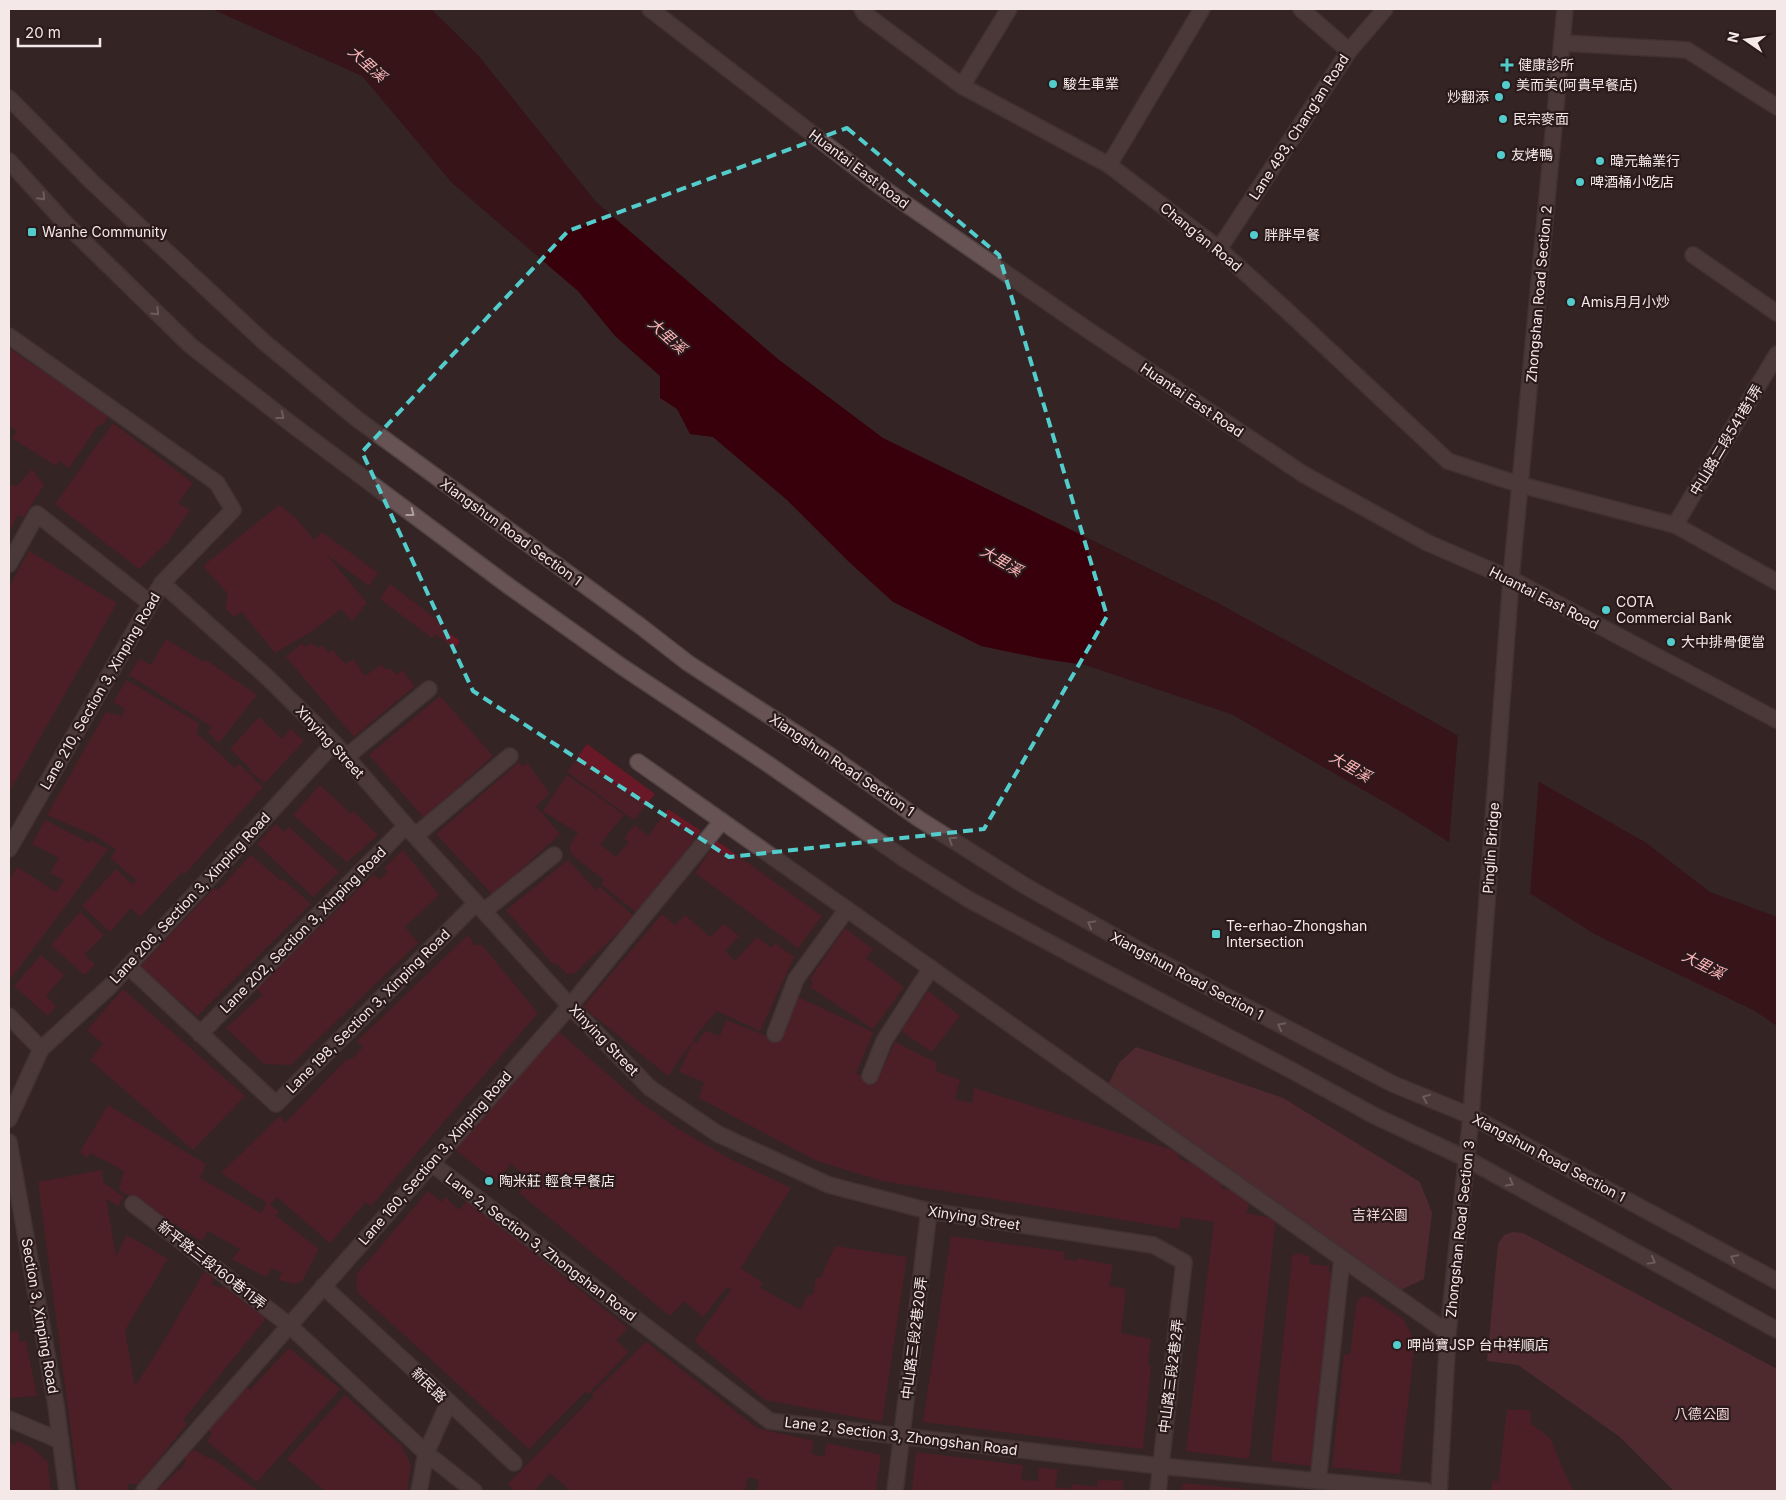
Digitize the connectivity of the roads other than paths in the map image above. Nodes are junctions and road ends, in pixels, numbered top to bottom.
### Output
1 (650, 9) edge
2 (862, 9) edge
3 (1009, 9) edge
4 (1202, 9) edge
5 (1301, 9) edge
6 (1385, 9) edge
7 (1565, 9) edge
8 (1562, 43) junction
9 (1349, 51) junction
10 (962, 86) junction
11 (9, 98) edge
12 (1777, 107) edge
13 (9, 162) edge
14 (1109, 165) junction
15 (1219, 249) junction
16 (1693, 255) dead end
17 (1777, 312) edge
18 (9, 336) edge
19 (1777, 354) edge
20 (1521, 485) junction
21 (1676, 525) junction
22 (9, 564) edge
23 (1511, 579) junction
24 (1777, 582) edge
25 (162, 584) junction
26 (150, 603) junction
27 (429, 690) dead end
28 (1777, 720) edge
29 (334, 743) junction
30 (346, 756) junction
31 (510, 756) dead end
32 (638, 762) dead end
33 (722, 821) junction
34 (410, 831) junction
35 (9, 849) edge
36 (554, 855) dead end
37 (480, 907) junction
38 (846, 909) junction
39 (128, 966) junction
40 (930, 968) junction
41 (570, 1006) junction
42 (9, 1016) edge
43 (200, 1034) junction
44 (775, 1034) dead end
45 (41, 1049) junction
46 (870, 1076) dead end
47 (1471, 1116) junction
48 (9, 1119) edge
49 (9, 1142) edge
50 (1467, 1159) junction
51 (431, 1163) junction
52 (133, 1204) dead end
53 (929, 1211) junction
54 (1342, 1258) junction
55 (1184, 1262) joint
56 (1777, 1281) edge
57 (323, 1286) junction
58 (290, 1326) junction
59 (1777, 1330) edge
60 (1448, 1333) junction
61 (449, 1402) junction
62 (9, 1419) edge
63 (902, 1436) junction
64 (61, 1441) junction
65 (426, 1453) junction
66 (514, 1462) dead end
67 (1160, 1466) junction
68 (1318, 1482) junction
69 (67, 1491) edge
70 (146, 1491) edge
71 (420, 1491) edge
72 (474, 1491) edge
73 (895, 1491) edge
74 (1158, 1491) edge
75 (1426, 1491) edge
76 (1439, 1491) edge

1 - 23 street, Huantai East Road
2 - 10 street, Chang’an Road
3 - 10 street
4 - 14 street
5 - 9 street
6 - 9 street, Lane 493, Chang’an Road
7 - 8 street, Zhongshan Road Section 2
8 - 12 street
8 - 20 street, Zhongshan Road Section 2
9 - 15 street, Lane 493, Chang’an Road
10 - 14 street, Chang’an Road
47 -> 11 street, Xiangshun Road Section 1
13 -> 50 street
14 - 15 street, Chang’an Road
15 - 20 street, Chang’an Road
16 - 17 street
18 - 25 street, Lane 210, Section 3, Xinping Road
19 - 21 street, 中山路二段541巷1弄
20 - 21 street, Chang’an Road
20 - 23 street, Zhongshan Road Section 2
21 - 24 street, Chang’an Road
22 - 26 street
23 - 28 street, Huantai East Road
23 - 47 street, Pinglin Bridge
25 - 26 street, Lane 210, Section 3, Xinping Road
25 - 29 street, Xinying Street
26 - 35 street, Lane 210, Section 3, Xinping Road
27 - 30 street
29 - 30 street, Xinying Street
29 - 39 street, Lane 206, Section 3, Xinping Road
30 - 34 street, Xinying Street
31 - 34 street, Lane 202, Section 3, Xinping Road
32 - 33 street
33 - 38 street
33 - 41 street, Lane 160, Section 3, Xinping Road
34 - 37 street, Xinying Street
34 - 43 street, Lane 202, Section 3, Xinping Road
36 - 37 street
37 - 41 street, Xinying Street
37 - 43 street, Lane 198, Section 3, Xinping Road
38 - 40 street
38 - 44 street
39 - 43 street, Lane 198, Section 3, Xinping Road
39 - 45 street, Lane 206, Section 3, Xinping Road
40 - 46 street
40 - 54 street
41 - 51 street, Lane 160, Section 3, Xinping Road
41 - 53 street, Xinying Street
42 - 45 street
45 - 48 street
47 - 50 street, Zhongshan Road Section 3
56 -> 47 street, Xiangshun Road Section 1
49 - 64 street, Section 3, Xinping Road
50 -> 59 street
50 - 60 street, Zhongshan Road Section 3
51 - 57 street, Lane 160, Section 3, Xinping Road
51 - 63 street, Lane 2, Section 3, Zhongshan Road
52 - 58 street, 新平路三段160巷11弄
53 - 55 street, Xinying Street
53 - 63 street, 中山路三段2巷20弄
54 - 60 street
54 - 68 street
55 - 67 street, 中山路三段2巷2弄
57 - 58 street, Lane 160, Section 3, Xinping Road
57 - 61 street, 新民路
58 - 65 street
58 - 70 street, Lane 160, Section 3, Xinping Road
60 - 76 street, Zhongshan Road Section 3
61 - 65 street, 新民路
61 - 66 street
62 - 64 street
63 - 67 street, Lane 2, Section 3, Zhongshan Road
63 - 73 street, 中山路三段2巷20弄
64 - 69 street, Section 3, Xinping Road
65 - 71 street, 新民路
65 - 72 street
67 - 68 street, Lane 2, Section 3, Zhongshan Road
67 - 74 street, 中山路三段2巷2弄
68 - 75 street, Lane 2, Section 3, Zhongshan Road

